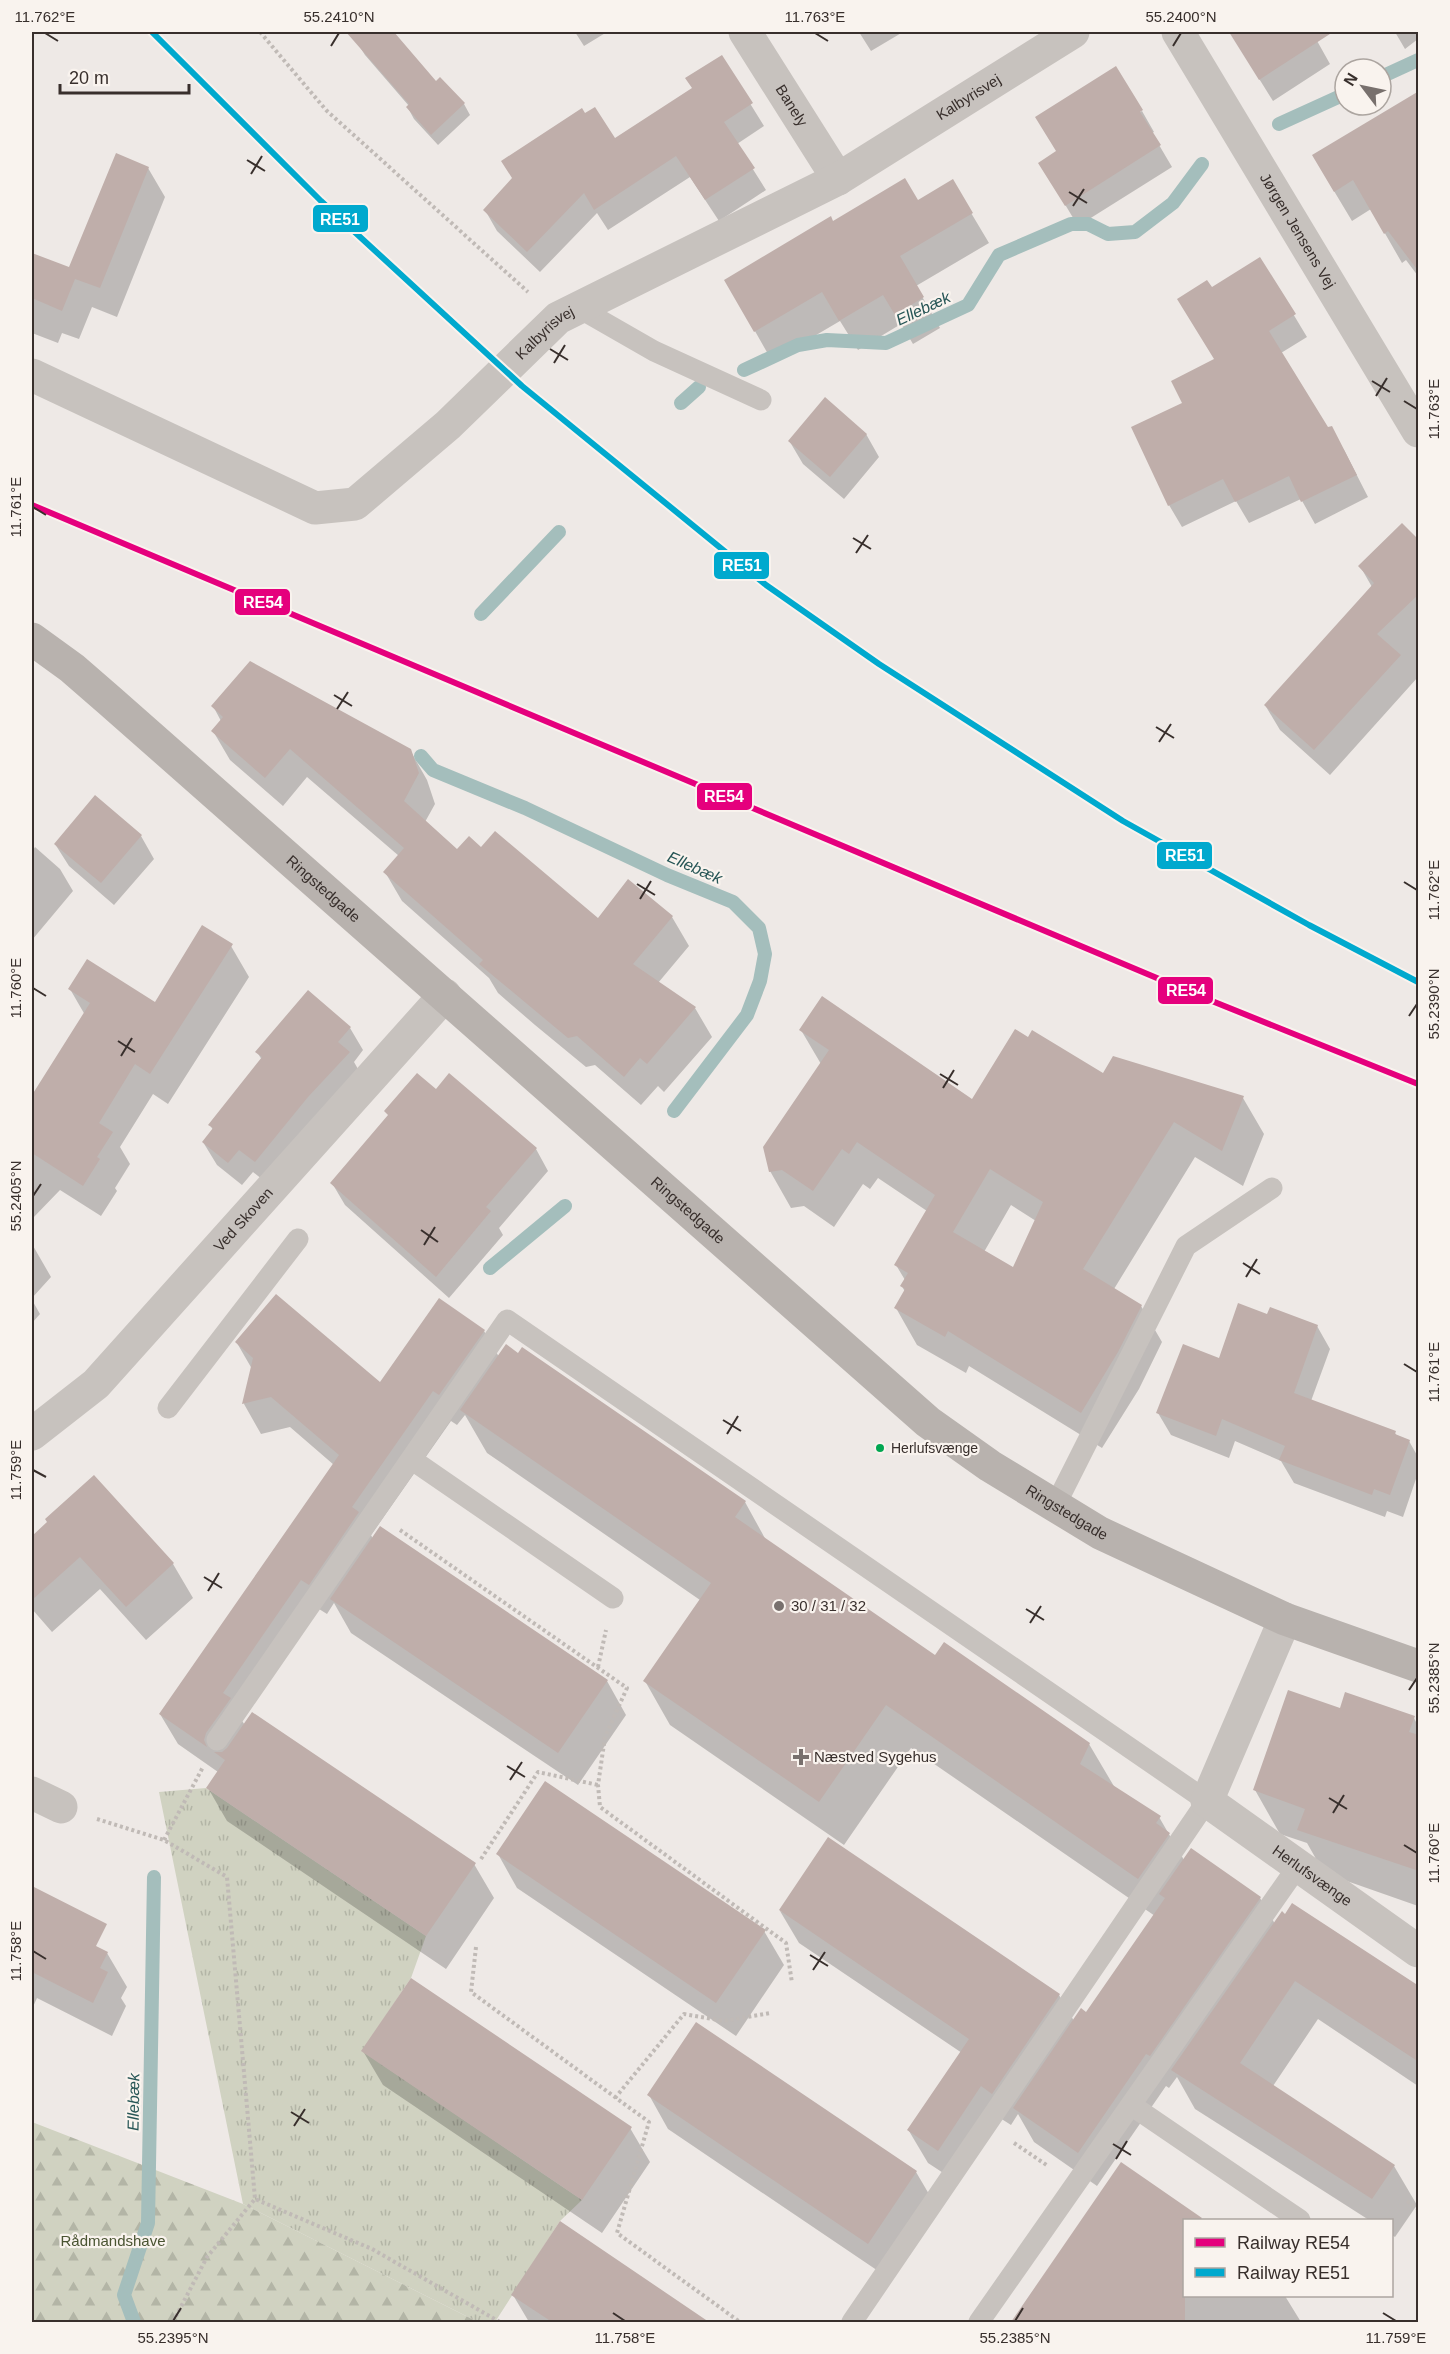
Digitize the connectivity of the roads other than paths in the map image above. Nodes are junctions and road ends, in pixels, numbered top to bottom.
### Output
1 (745, 32) edge
2 (1073, 32) edge
3 (1178, 32) edge
4 (838, 179) junction
5 (568, 313) junction
6 (32, 375) edge
7 (761, 400) dead end
8 (1419, 430) edge
9 (32, 639) edge
10 (445, 995) junction
11 (1272, 1188) dead end
12 (298, 1239) dead end
13 (168, 1408) dead end
14 (32, 1434) edge
15 (411, 1459) junction
16 (1055, 1506) junction
17 (613, 1598) road end
18 (1285, 1619) junction
19 (1419, 1666) edge
20 (217, 1740) road end
21 (32, 1793) edge
22 (1207, 1802) junction
23 (61, 1807) road end
24 (1298, 1866) junction
25 (1419, 1951) edge
26 (1131, 2105) junction
27 (1299, 2219) edge
28 (852, 2322) edge
29 (979, 2322) edge

1 - 4 street, Banely
2 - 4 street, Kalbyrisvej
3 - 8 street, Jørgen Jensens Vej
4 - 5 street, Kalbyrisvej
5 - 6 street, Kalbyrisvej
5 - 7 lane
9 - 10 street, Ringstedgade
10 - 14 street, Ved Skoven
10 - 16 street, Ringstedgade
11 - 16 lane
12 - 13 lane
15 - 17 lane
15 - 20 lane
15 - 22 lane
16 - 18 street, Ringstedgade
18 - 19 street, Ringstedgade
18 - 22 street
21 - 23 street
22 - 24 street, Herlufsvænge
22 - 28 lane
24 - 25 street, Herlufsvænge
24 - 26 lane
26 - 27 lane
26 - 29 lane

